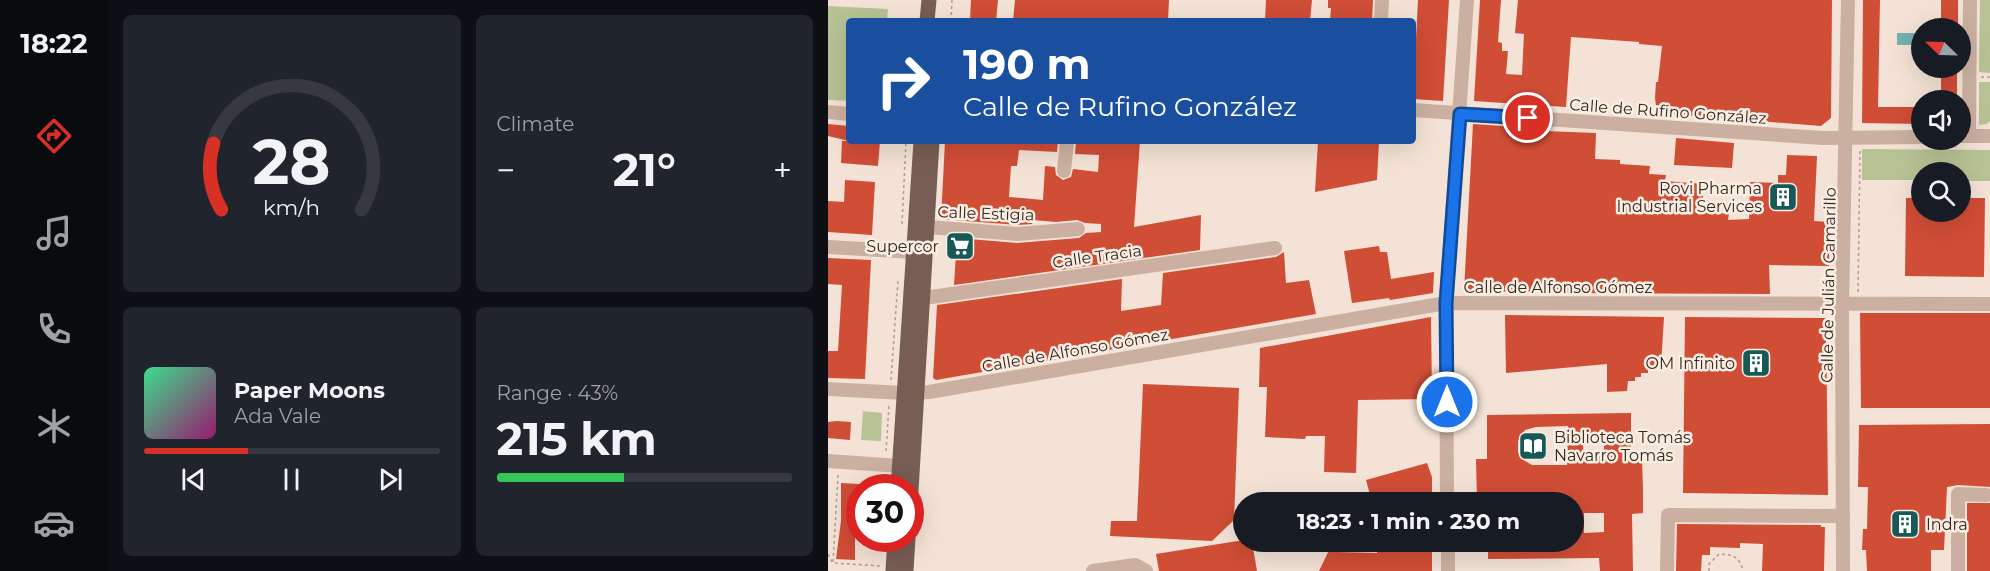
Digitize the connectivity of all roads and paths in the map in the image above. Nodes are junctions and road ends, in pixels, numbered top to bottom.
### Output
1 (929, 0) edge
2 (939, 0) edge
3 (952, 0) edge
4 (1382, 0) edge
5 (1467, 0) edge
6 (1848, 0) edge
7 (1970, 0) edge
8 (927, 18) edge
9 (938, 18) edge
10 (951, 18) edge
11 (1381, 18) edge
12 (1977, 77) dead end
13 (1990, 77) edge
14 (1965, 90) edge
15 (1416, 110) edge
16 (828, 112) edge
17 (846, 114) edge
18 (1460, 114) junction
19 (1990, 136) edge
20 (1846, 138) junction
21 (1971, 139) edge
22 (1911, 141) edge
23 (906, 144) edge
24 (921, 144) edge
25 (932, 144) edge
26 (1067, 144) edge
27 (1860, 146) dead end
28 (1064, 171) dead end
29 (928, 227) junction
30 (902, 229) dead end
31 (1078, 229) dead end
32 (828, 247) edge
33 (1275, 248) dead end
34 (907, 252) junction
35 (925, 282) junction
36 (1862, 295) dead end
37 (924, 298) junction
38 (1446, 303) junction
39 (1990, 304) edge
40 (1842, 306) junction
41 (911, 308) junction
42 (828, 389) edge
43 (904, 393) junction
44 (834, 462) edge
45 (892, 466) junction
46 (894, 474) edge
47 (906, 474) edge
48 (908, 474) edge
49 (1448, 492) edge
50 (1986, 495) dead end
51 (1843, 516) junction
52 (897, 552) edge
53 (904, 552) edge
54 (1448, 552) edge
55 (828, 554) edge
56 (833, 563) junction
57 (899, 570) edge
58 (1093, 571) edge
59 (1146, 571) edge
60 (1448, 571) edge
61 (1667, 571) edge
62 (1709, 571) edge
63 (1743, 571) edge
64 (1843, 571) edge
65 (1958, 571) edge

1 - 8 main road
2 - 9 main road
3 - 10 path
4 - 11 street
5 - 18 street
6 - 20 street, Calle de Julián Camarillo
7 - 14 street
12 - 13 path
15 - 18 street, Calle de Rufino González
16 - 17 street
18 - 20 street, Calle de Rufino González
18 - 38 street
19 - 21 street
20 - 22 street, Calle de Rufino González
20 - 40 street, Calle de Julián Camarillo
23 - 30 path
24 - 34 main road
25 - 29 main road
26 - 28 street
27 - 36 path
29 - 31 street, Calle Estigia
29 - 35 main road
32 - 34 street
33 - 37 street, Calle Tracia
34 - 35 street
34 - 41 main road
34 - 43 path
35 - 37 main road
37 - 41 street
37 - 43 main road
38 - 40 street, Calle de Alfonso Gómez
38 - 43 street, Calle de Alfonso Gómez
38 - 49 street
39 - 40 street, Calle de Alfonso Gómez
40 - 51 street, Calle de Julián Camarillo
41 - 43 main road
42 - 43 street, Calle de Alfonso Gómez
43 - 45 main road
43 - 45 path
43 - 48 main road
44 - 45 street
44 - 56 path
45 - 46 main road
45 - 47 street
50 - 65 street
51 - 61 street
51 - 64 street, Calle de Julián Camarillo
52 - 57 main road
53 - 57 main road
54 - 60 street
55 - 56 path
56 - 57 path
58 - 59 street
62 - 63 path

